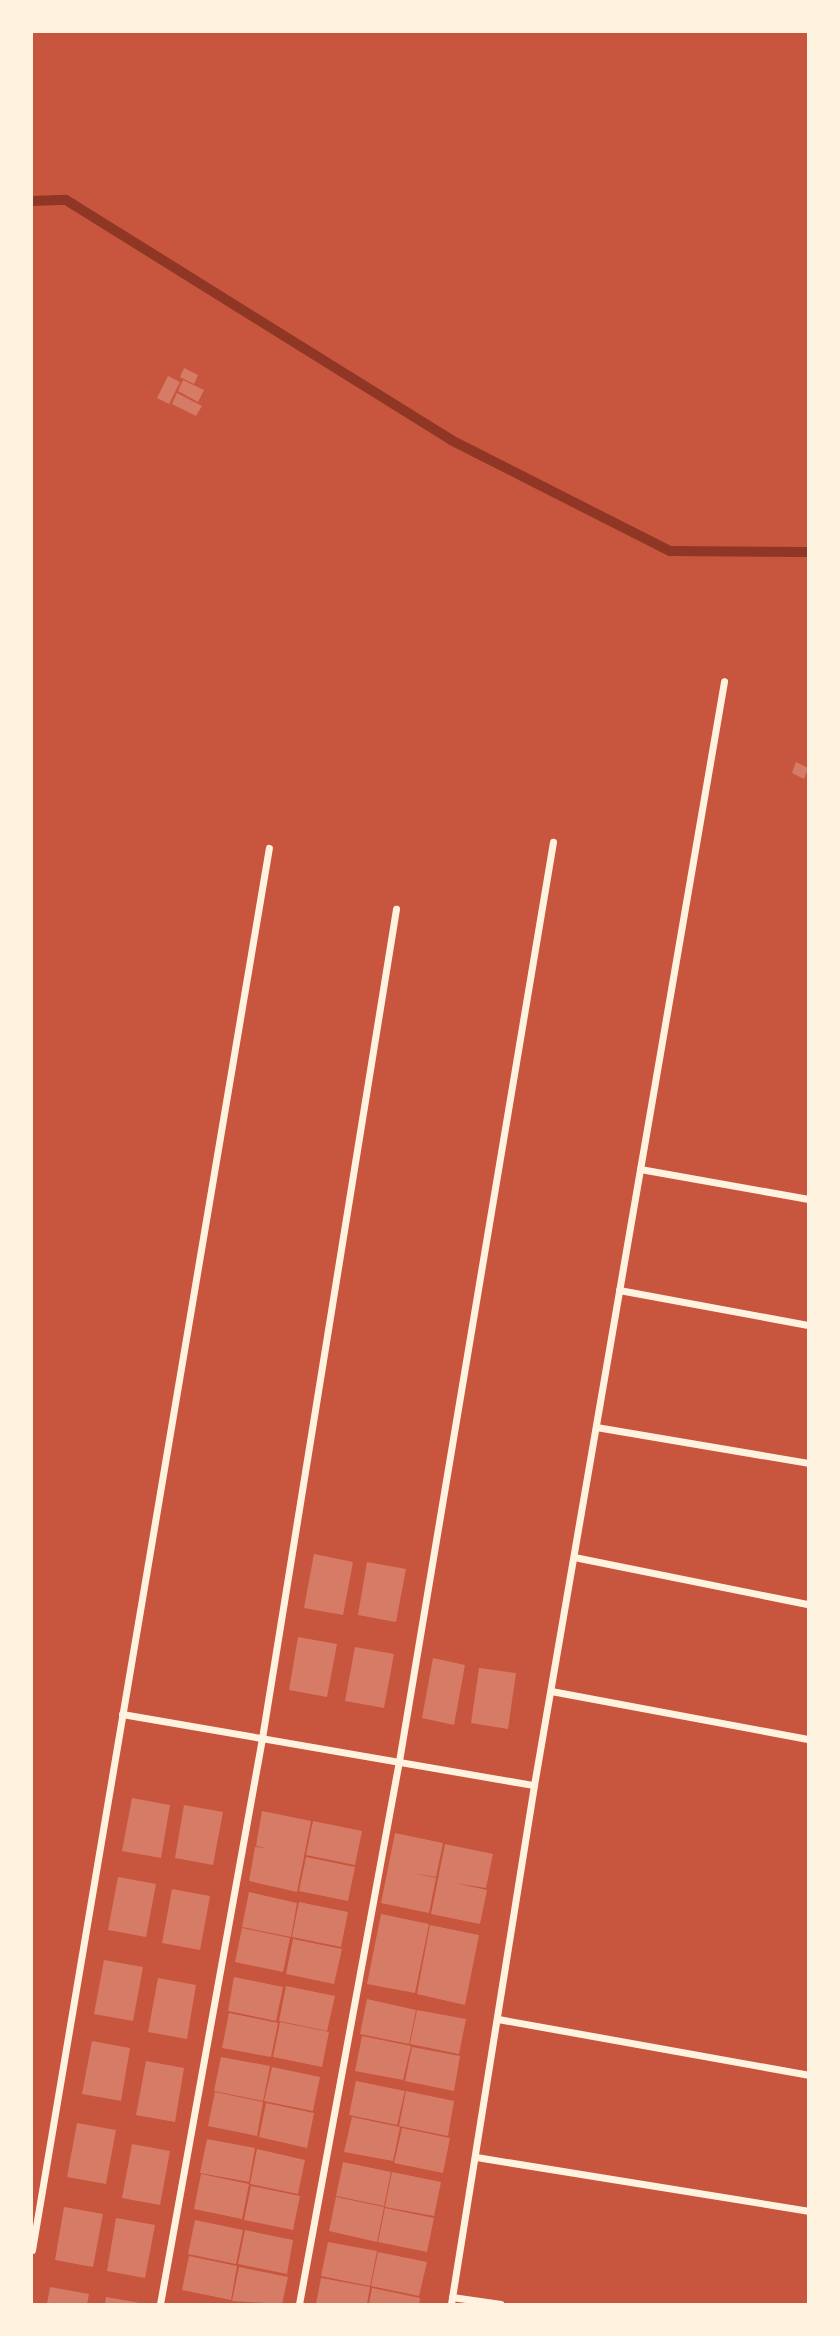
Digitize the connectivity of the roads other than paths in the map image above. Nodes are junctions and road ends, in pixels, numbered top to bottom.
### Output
1 (724, 681) dead end
2 (553, 842) dead end
3 (269, 848) dead end
4 (396, 909) dead end
5 (640, 1169) junction
6 (808, 1199) edge
7 (619, 1290) junction
8 (808, 1325) edge
9 (596, 1427) junction
10 (808, 1463) edge
11 (573, 1557) junction
12 (808, 1604) edge
13 (551, 1690) junction
14 (122, 1714) junction
15 (262, 1738) junction
16 (808, 1739) edge
17 (399, 1761) junction
18 (534, 1785) junction
19 (498, 2019) junction
20 (808, 2075) edge
21 (476, 2157) junction
22 (808, 2211) edge
23 (32, 2250) edge
24 (452, 2301) edge
25 (160, 2305) edge
26 (299, 2305) edge
27 (500, 2305) edge

1 - 5 street
2 - 17 street
3 - 14 street
4 - 15 street
5 - 6 street
5 - 7 street
7 - 8 street
7 - 9 street
9 - 10 street
9 - 11 street
11 - 12 street
11 - 13 street
13 - 16 street
13 - 18 street
14 - 15 street
14 - 23 street
15 - 17 street
15 - 25 street
17 - 18 street
17 - 26 street
18 - 19 street
19 - 20 street
19 - 21 street
21 - 22 street
21 - 24 street
24 - 27 street

